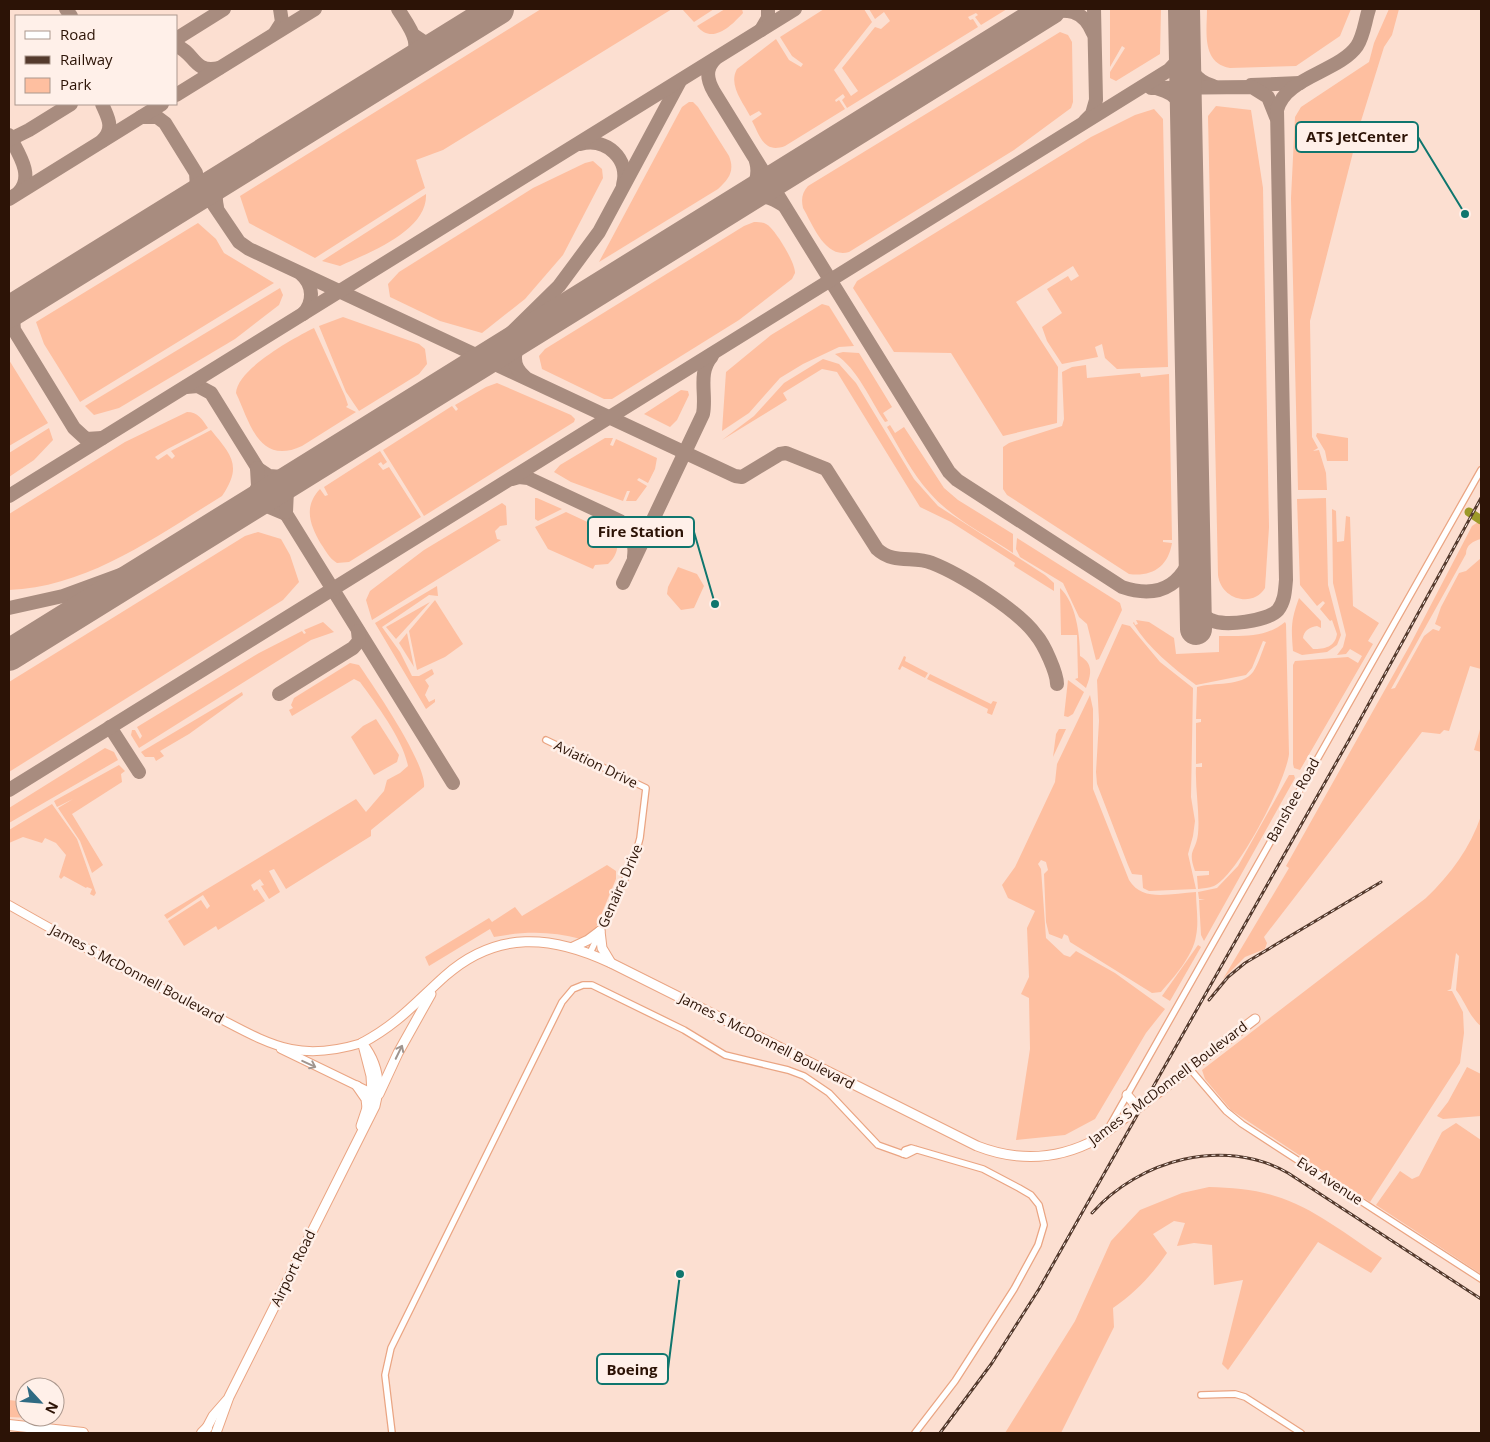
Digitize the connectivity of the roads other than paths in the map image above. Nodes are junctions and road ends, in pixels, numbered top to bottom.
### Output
1 (1481, 470) edge
2 (546, 740) dead end
3 (646, 788) joint
4 (9, 905) edge
5 (600, 930) junction
6 (573, 947) junction
7 (590, 953) junction
8 (611, 963) junction
9 (442, 979) junction
10 (1255, 1019) dead end
11 (266, 1041) junction
12 (362, 1043) junction
13 (1190, 1069) junction
14 (357, 1086) junction
15 (375, 1095) junction
16 (1127, 1095) junction
17 (1141, 1106) junction
18 (367, 1109) junction
19 (1107, 1131) junction
20 (358, 1138) junction
21 (1481, 1279) edge
22 (1202, 1395) dead end
23 (9, 1425) edge
24 (210, 1432) edge
25 (83, 1433) edge
26 (392, 1433) edge
27 (915, 1433) edge
28 (1301, 1433) edge

1 - 16 street, Banshee Road
2 - 3 street, Aviation Drive
3 - 5 street, Genaire Drive
4 - 11 street, James S McDonnell Boulevard
5 - 6 main road
5 - 7 street, Genaire Drive
5 - 8 main road
6 - 7 main road, James S McDonnell Boulevard
6 - 9 main road, James S McDonnell Boulevard
7 - 8 main road, James S McDonnell Boulevard
8 - 19 main road, James S McDonnell Boulevard
9 - 12 main road, James S McDonnell Boulevard
15 -> 9 main road, Airport Road
10 - 13 main road, James S McDonnell Boulevard
11 - 12 street, James S McDonnell Boulevard
11 -> 14 street, James S McDonnell Boulevard
12 - 15 main road, Airport Road
13 - 17 main road, James S McDonnell Boulevard
13 - 21 street, Eva Avenue
14 - 15 street, James S McDonnell Boulevard
14 - 18 main road
15 - 18 main road, Airport Road
15 - 20 main road, Airport Road
16 - 17 main road
16 - 19 street, Banshee Road
17 - 19 main road, James S McDonnell Boulevard
18 - 20 main road, Airport Road
20 - 24 main road, Airport Road
22 - 28 street
23 - 25 highway
26 - 27 street

